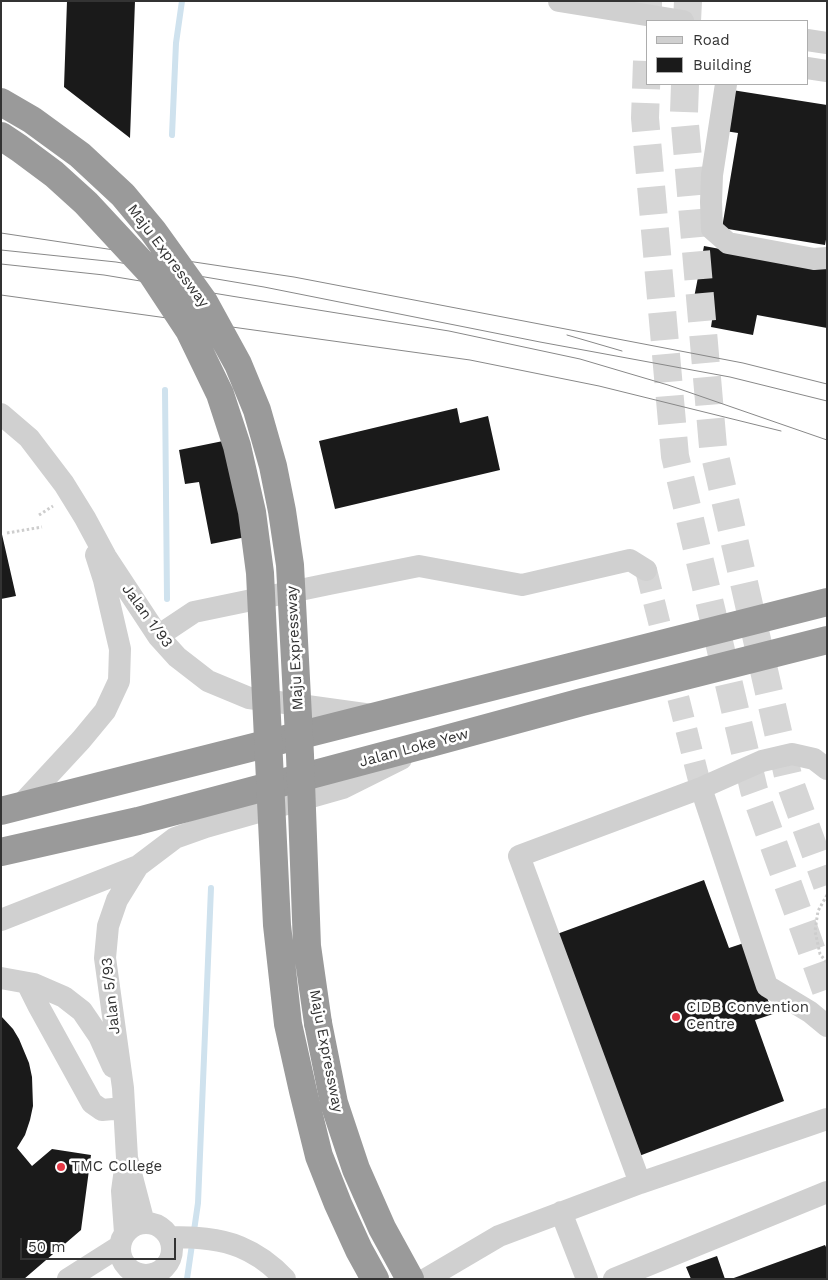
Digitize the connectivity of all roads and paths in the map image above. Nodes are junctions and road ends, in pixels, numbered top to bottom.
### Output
1 (559, 1) edge
2 (676, 20) edge
3 (808, 40) edge
4 (827, 43) edge
5 (808, 68) edge
6 (827, 71) edge
7 (726, 85) edge
8 (1, 102) edge
9 (1, 136) edge
10 (827, 258) edge
11 (1, 414) edge
12 (85, 518) junction
13 (42, 527) dead end
14 (7, 533) dead end
15 (646, 570) dead end
16 (827, 589) edge
17 (827, 602) edge
18 (799, 609) junction
19 (158, 636) junction
20 (827, 640) edge
21 (379, 716) junction
22 (431, 743) junction
23 (827, 770) edge
24 (701, 788) junction
25 (9, 810) edge
26 (1, 852) edge
27 (138, 866) junction
28 (827, 895) edge
29 (1, 920) edge
30 (827, 962) edge
31 (1, 978) edge
32 (27, 983) junction
33 (827, 1026) edge
34 (121, 1090) junction
35 (827, 1119) edge
36 (640, 1184) junction
37 (827, 1192) edge
38 (561, 1212) junction
39 (179, 1246) junction
40 (126, 1248) edge
41 (149, 1277) edge
42 (68, 1279) edge
43 (265, 1279) edge
44 (285, 1279) edge
45 (375, 1279) edge
46 (410, 1279) edge
47 (426, 1279) edge
48 (587, 1279) edge
49 (614, 1279) edge

1 - 2 street
3 - 4 street
5 - 6 street
7 - 10 street
8 - 46 highway, Maju Expressway, bridge
9 - 45 highway, Maju Expressway, bridge
11 - 12 street, Jalan 1/93
12 - 19 street, Jalan 1/93
12 - 25 street, Jalan 1/93
13 - 14 path
15 - 19 street
16 - 18 highway
17 - 18 highway
18 - 21 highway
19 - 21 street, Jalan 1/93
20 - 22 highway, Jalan Loke Yew
21 - 25 highway
22 - 26 highway, Jalan Loke Yew
22 - 27 street, Jalan 5/93
23 - 24 street
24 - 33 street
24 - 36 street
27 - 29 street
27 - 34 street, Jalan 5/93
28 - 30 path
31 - 32 street, Jalan 5/93
32 - 34 street, Jalan 5/93
32 - 34 street
34 - 40 street, Jalan 5/93
35 - 36 street
36 - 38 street
37 - 49 street
38 - 47 street
38 - 48 street
39 - 40 street
39 - 41 street
39 - 43 street
39 - 44 street
40 - 41 street
40 - 42 street

